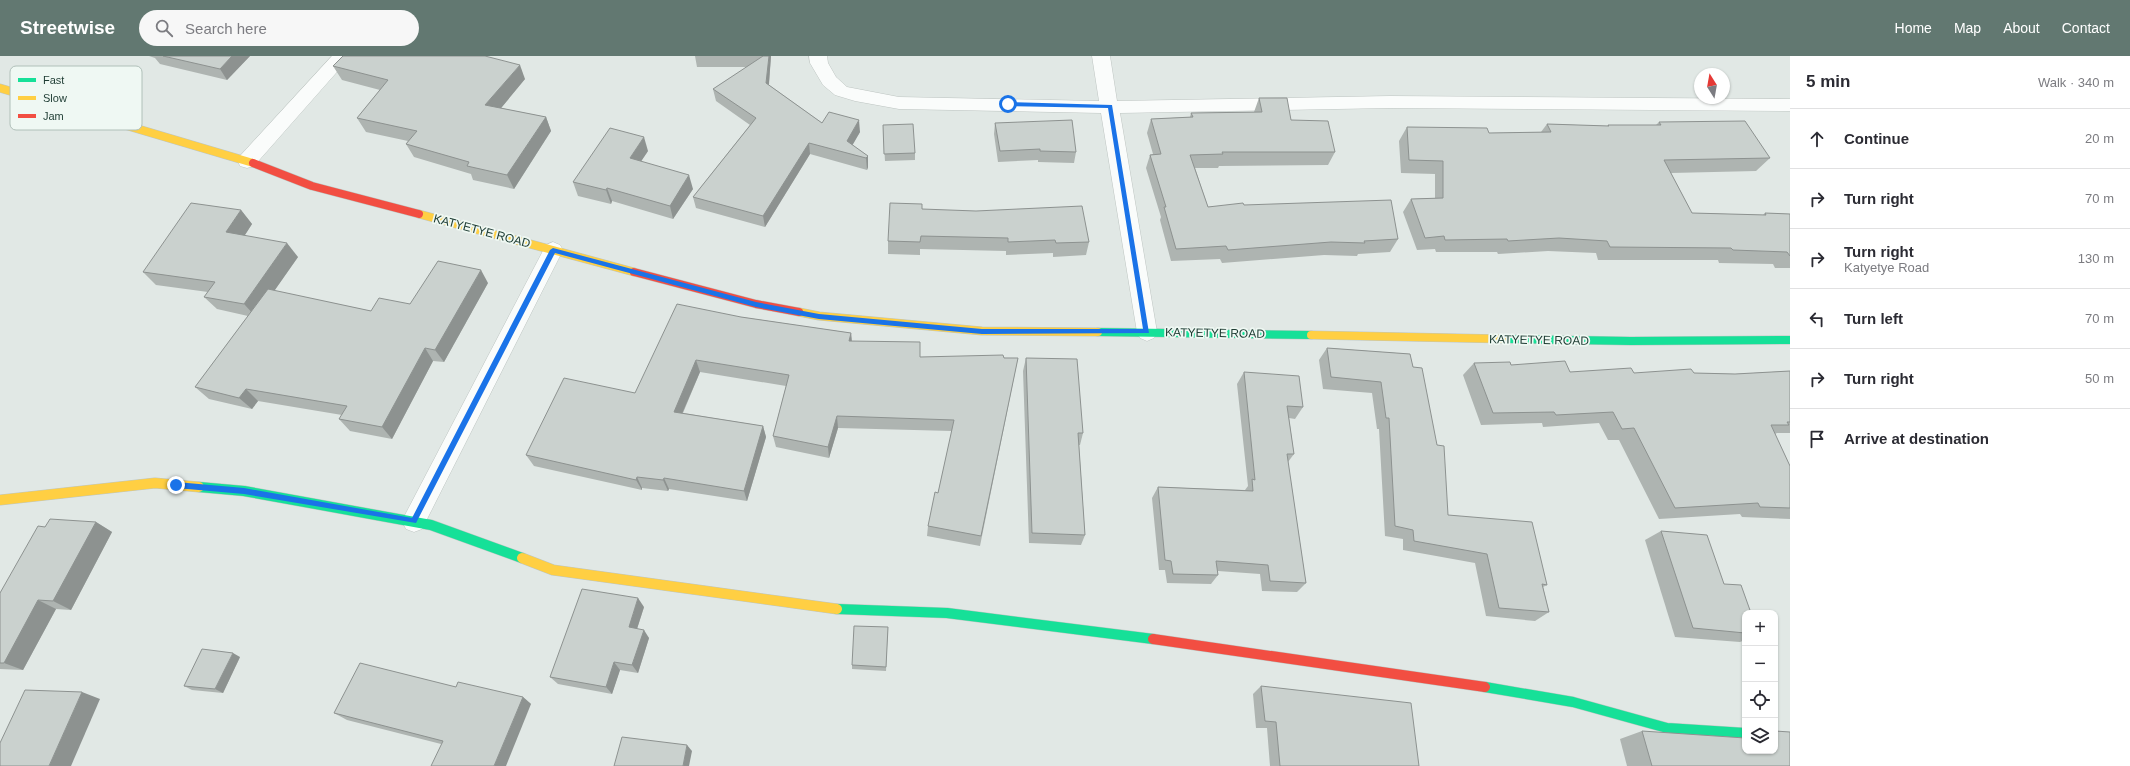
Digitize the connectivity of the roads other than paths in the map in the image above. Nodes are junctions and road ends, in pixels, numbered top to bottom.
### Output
1 (342, 56) edge
2 (818, 56) edge
3 (1101, 56) edge
4 (0, 88) edge
5 (10, 91) edge
6 (1790, 105) edge
7 (1110, 107) junction
8 (142, 130) edge
9 (247, 161) junction
10 (553, 250) junction
11 (1146, 332) junction
12 (1790, 340) edge
13 (0, 500) edge
14 (414, 521) junction
15 (1742, 733) edge

1 - 9 street
2 - 7 street
3 - 7 street
4 - 5 street, KATYETYE ROAD
6 - 7 street
7 - 11 street
8 - 9 street, KATYETYE ROAD
9 - 10 street, KATYETYE ROAD
10 - 11 street, KATYETYE ROAD
10 - 14 street
11 - 12 street, KATYETYE ROAD
13 - 14 street
14 - 15 street

